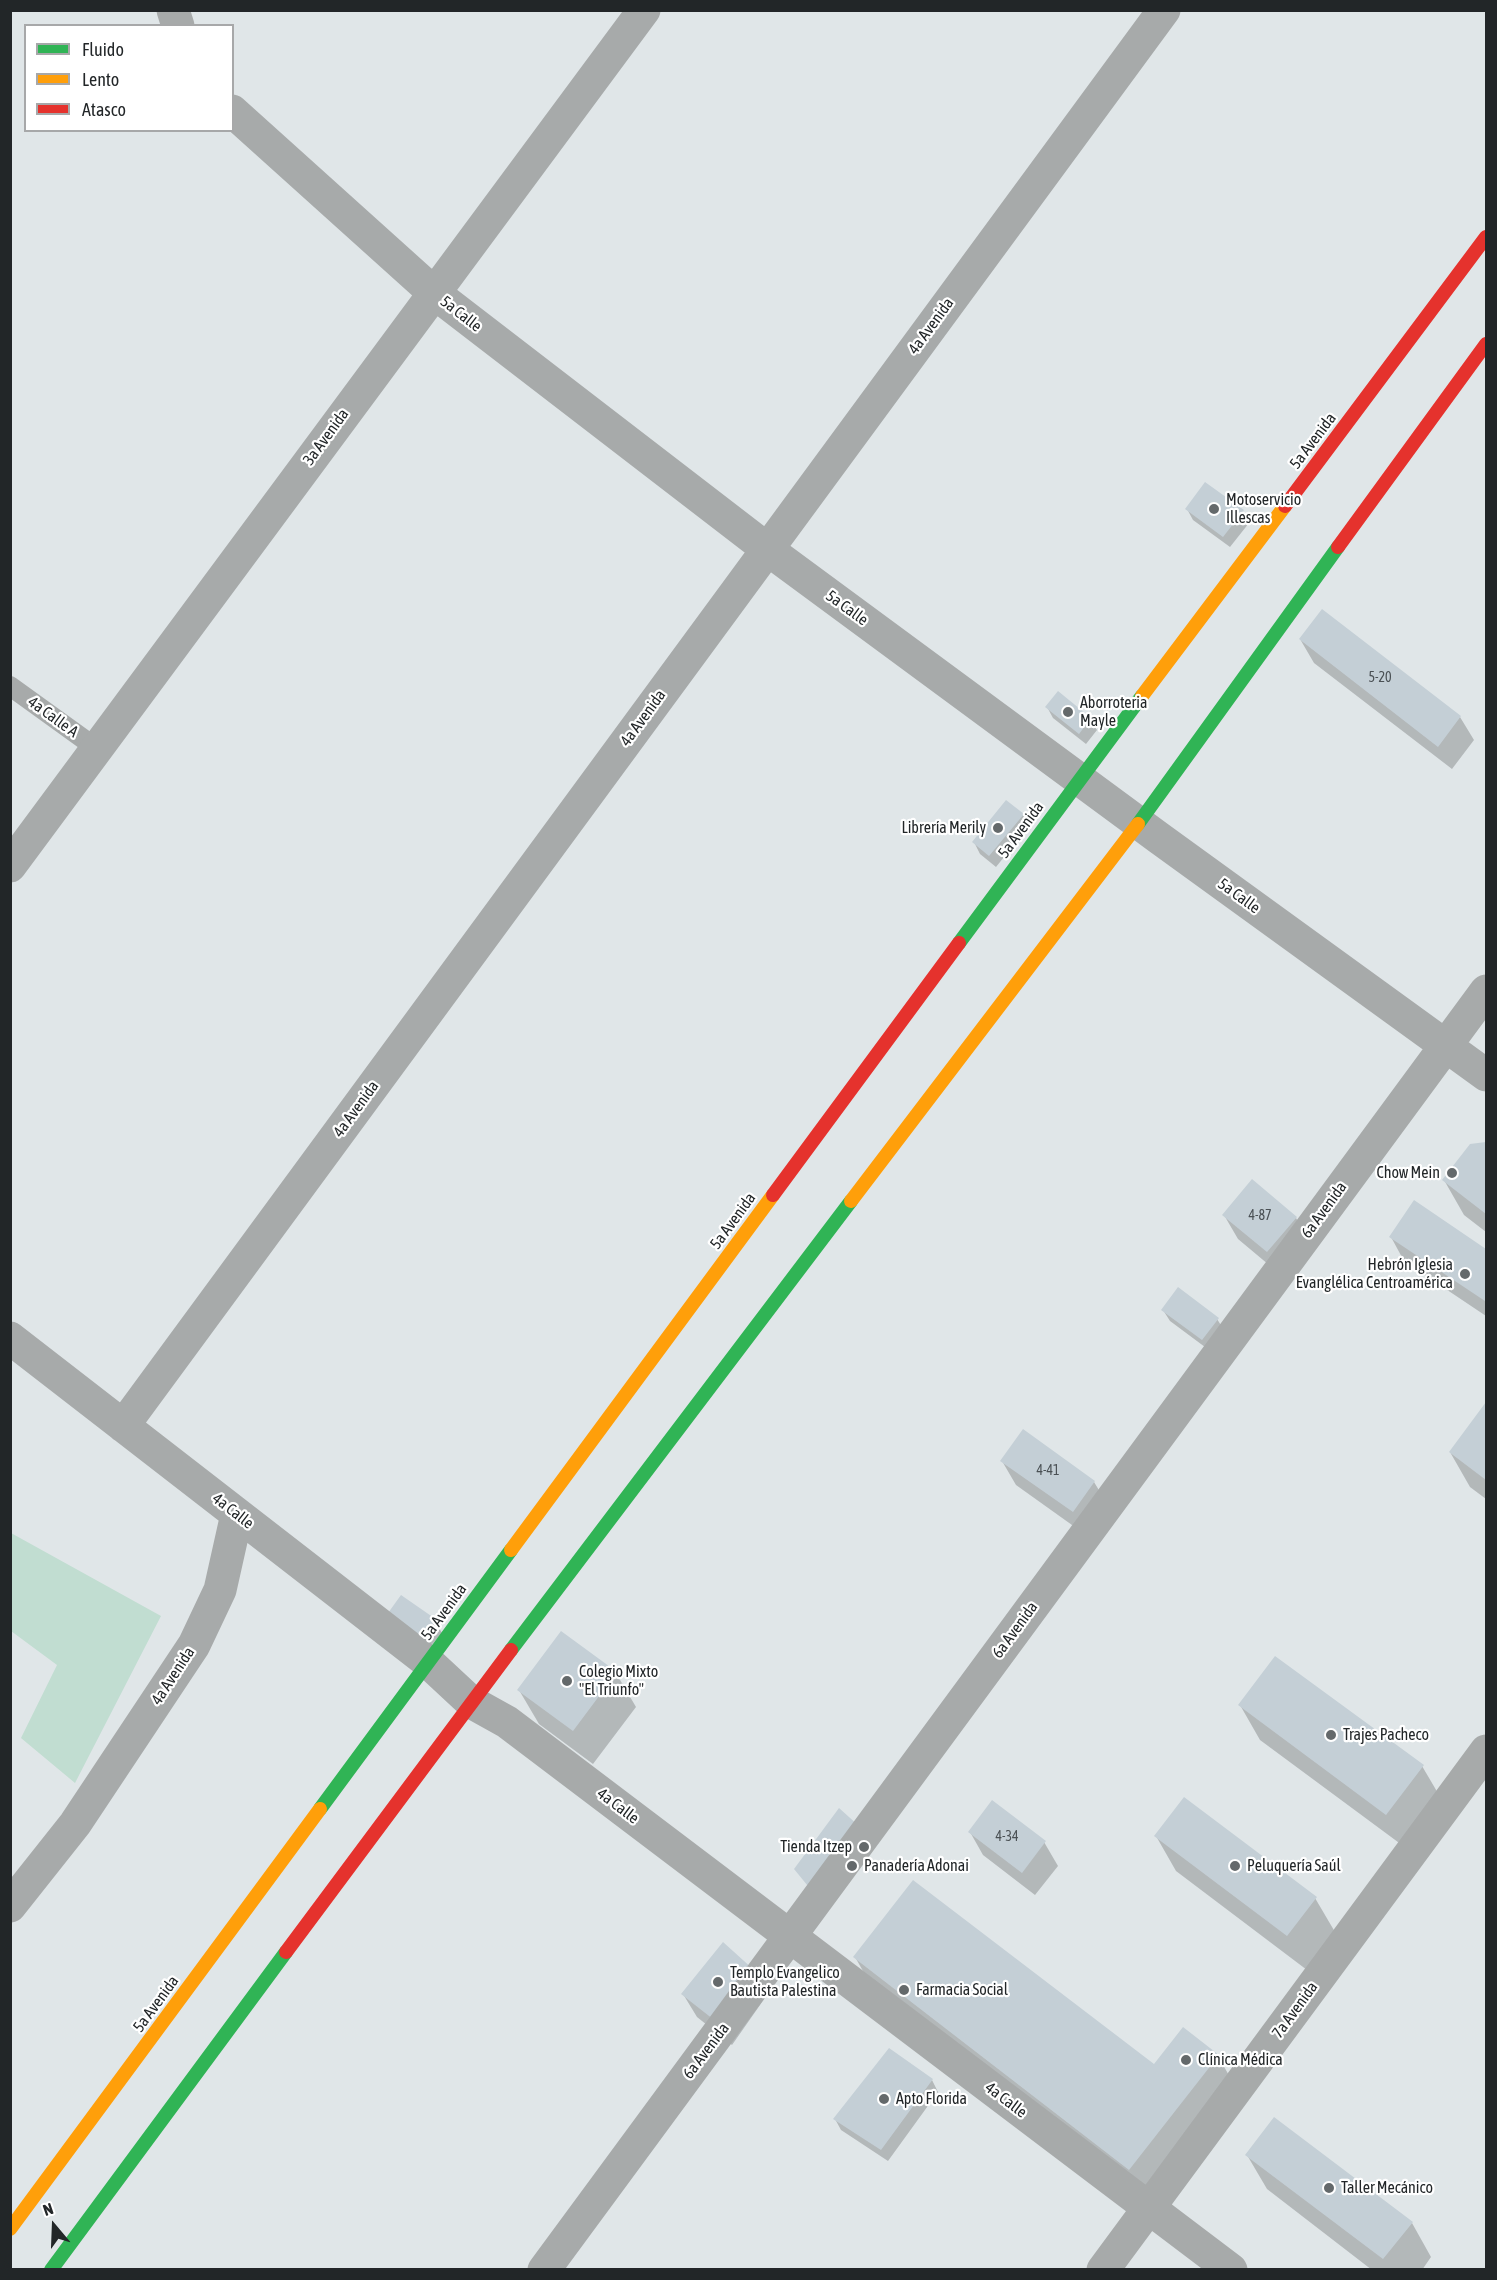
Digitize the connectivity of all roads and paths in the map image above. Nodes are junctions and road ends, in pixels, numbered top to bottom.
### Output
1 (644, 10) edge
2 (1164, 10) edge
3 (234, 113) edge
4 (1486, 237) edge
5 (433, 292) junction
6 (1486, 344) edge
7 (767, 549) junction
8 (10, 686) edge
9 (96, 748) junction
10 (1080, 779) junction
11 (1139, 822) junction
12 (10, 866) edge
13 (1486, 991) edge
14 (1445, 1045) junction
15 (1486, 1075) edge
16 (10, 1338) edge
17 (123, 1426) junction
18 (237, 1514) junction
19 (428, 1662) junction
20 (471, 1702) junction
21 (1486, 1751) edge
22 (75, 1824) junction
23 (10, 1882) edge
24 (10, 1906) edge
25 (790, 1937) junction
26 (1149, 2208) junction
27 (10, 2229) edge
28 (51, 2270) edge
29 (544, 2270) edge
30 (1103, 2270) edge
31 (1231, 2270) edge

1 - 5 street, 3a Avenida
2 - 7 street, 4a Avenida
3 - 5 street, 5a Calle
4 - 10 main road, 5a Avenida
5 - 7 street, 5a Calle
5 - 9 street, 3a Avenida
6 - 11 main road
7 - 10 street, 5a Calle
7 - 17 street, 4a Avenida
8 - 9 lane, 4a Calle A
9 - 12 street, 3a Avenida
10 - 11 street, 5a Calle
10 - 19 main road, 5a Avenida
11 - 14 street, 5a Calle
11 - 20 main road
13 - 14 street, 6a Avenida
14 - 15 street, 5a Calle
14 - 25 street, 6a Avenida
16 - 17 street, 4a Calle
17 - 18 street, 4a Calle
18 - 19 street, 4a Calle
18 - 22 street, 4a Avenida
19 - 20 street, 4a Calle
19 - 27 main road, 5a Avenida
20 - 25 street, 4a Calle
20 - 28 main road
21 - 26 street, 7a Avenida
22 - 23 street, 4a Avenida
22 - 24 street, 4a Avenida
25 - 26 street, 4a Calle
25 - 29 street, 6a Avenida
26 - 30 street, 7a Avenida
26 - 31 street, 4a Calle

